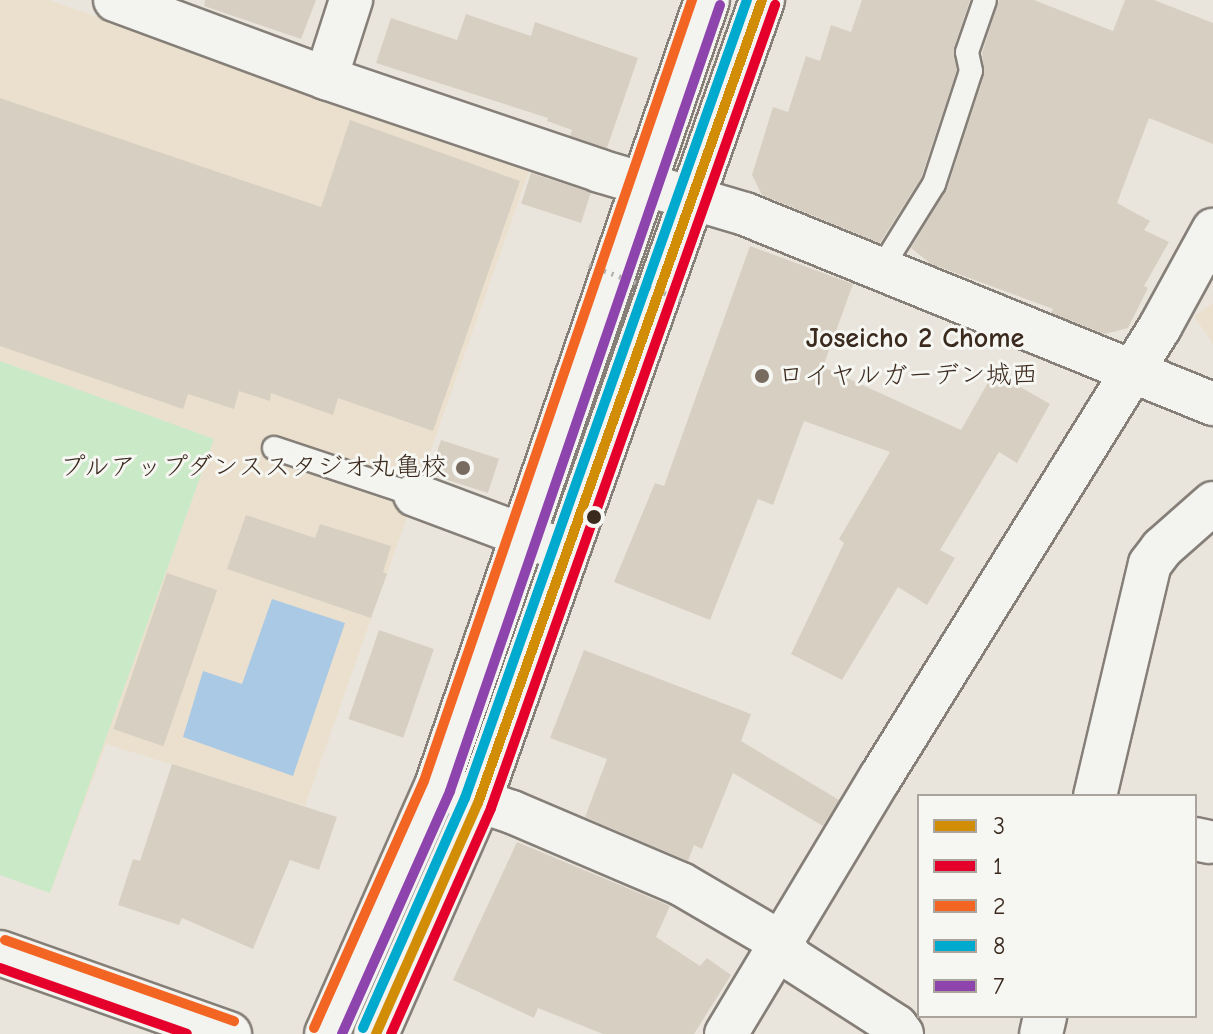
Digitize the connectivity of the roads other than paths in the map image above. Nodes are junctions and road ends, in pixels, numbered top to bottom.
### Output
1 (115, 0) edge
2 (351, 0) edge
3 (707, 0) edge
4 (762, 0) edge
5 (985, 0) edge
6 (326, 78) junction
7 (642, 185) junction
8 (694, 201) junction
9 (1213, 230) edge
10 (881, 269) junction
11 (1132, 369) junction
12 (1213, 404) edge
13 (274, 448) dead end
14 (415, 495) joint
15 (1213, 503) edge
16 (523, 535) junction
17 (566, 551) junction
18 (437, 786) junction
19 (1095, 794) edge
20 (478, 803) junction
21 (782, 943) junction
22 (0, 953) edge
23 (229, 1034) edge
24 (327, 1034) edge
25 (376, 1034) edge
26 (726, 1034) edge
27 (902, 1034) edge

1 - 6 street
2 - 6 street
3 - 7 main road
4 - 8 main road
5 - 10 lane
6 - 7 street
7 - 8 street
7 - 16 main road
8 - 10 street
8 - 17 main road
9 - 11 street
10 - 11 street
11 - 12 street
11 - 21 street
13 - 14 lane
14 - 16 street
15 - 19 street
16 - 17 street
16 - 18 main road
17 - 20 main road
18 - 20 street
18 - 24 main road
20 - 21 street
20 - 25 main road
21 - 26 street
21 - 27 street
22 - 23 main road

